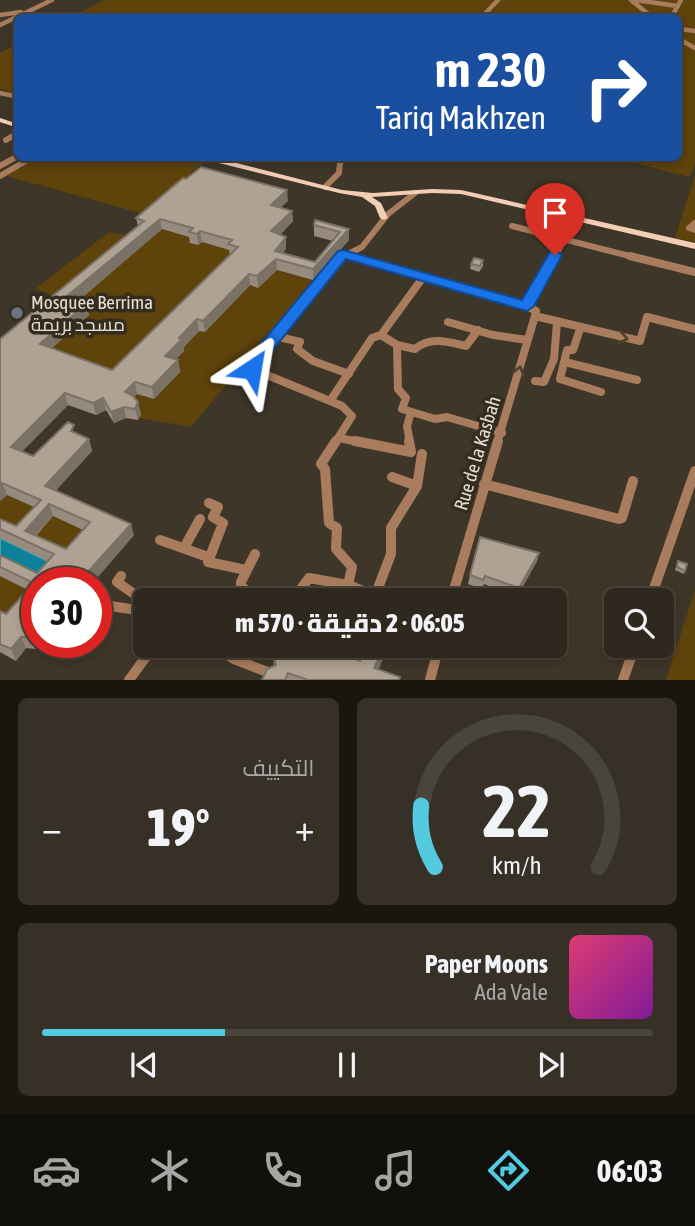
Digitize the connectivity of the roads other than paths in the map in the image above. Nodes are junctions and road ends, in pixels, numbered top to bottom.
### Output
1 (52, 0) edge
2 (498, 0) edge
3 (633, 0) edge
4 (681, 0) edge
5 (678, 6) junction
6 (25, 13) joint
7 (485, 14) edge
8 (649, 14) edge
9 (673, 14) edge
10 (0, 15) edge
11 (14, 136) edge
12 (6, 140) dead end
13 (27, 161) edge
14 (223, 161) edge
15 (342, 161) edge
16 (0, 176) edge
17 (325, 187) junction
18 (415, 193) junction
19 (364, 196) junction
20 (384, 218) junction
21 (695, 223) edge
22 (512, 226) dead end
23 (695, 230) edge
24 (564, 240) junction
25 (695, 246) edge
26 (362, 247) junction
27 (346, 254) junction
28 (369, 260) junction
29 (695, 272) edge
30 (424, 276) junction
31 (527, 306) junction
32 (535, 316) junction
33 (448, 322) dead end
34 (557, 323) junction
35 (580, 329) junction
36 (695, 329) edge
37 (478, 330) junction
38 (381, 335) junction
39 (275, 336) junction
40 (527, 341) junction
41 (397, 345) junction
42 (565, 362) junction
43 (349, 374) junction
44 (637, 380) dead end
45 (535, 381) dead end
46 (601, 392) dead end
47 (330, 401) junction
48 (411, 412) junction
49 (502, 433) junction
50 (339, 438) junction
51 (422, 454) dead end
52 (695, 471) edge
53 (392, 477) dead end
54 (633, 481) dead end
55 (484, 484) junction
56 (417, 486) junction
57 (209, 503) dead end
58 (200, 519) dead end
59 (160, 540) dead end
60 (184, 548) junction
61 (255, 554) dead end
62 (208, 557) junction
63 (246, 570) junction
64 (121, 576) dead end
65 (348, 584) junction
66 (244, 588) edge
67 (302, 588) edge
68 (357, 588) edge
69 (383, 588) edge
70 (454, 588) edge
71 (654, 588) edge
72 (133, 599) edge
73 (112, 606) edge
74 (133, 607) edge
75 (146, 658) edge
76 (233, 658) edge
77 (436, 658) edge
78 (631, 658) edge
79 (270, 673) edge
80 (129, 680) edge
81 (430, 680) edge
82 (623, 680) edge

1 - 6 street
2 - 7 street
3 - 5 street
3 - 8 street
4 - 5 street
5 - 9 street
6 - 10 street
11 - 12 street
13 - 16 street
14 - 17 main road
15 - 17 street
17 - 19 main road
18 - 19 main road
18 - 20 street
18 - 25 main road
19 - 20 main road
20 - 26 street
21 - 23 street
22 - 24 street
24 - 29 street
24 - 31 street
26 - 27 street
26 - 28 street
27 - 28 street
27 - 39 street
28 - 30 street
30 - 31 street
30 - 38 street
31 - 32 street
32 - 34 street
32 - 40 street, Rue de la Kasbah
33 - 37 street
34 - 35 street
34 - 45 street
35 -> 36 street
35 - 42 street
37 - 40 street
37 - 41 street
38 - 41 street
38 - 43 street
39 - 43 street
39 - 47 street
49 -> 40 street, Rue de la Kasbah
41 - 48 street
42 - 44 street
42 - 46 street
43 - 47 street
47 - 50 street
48 - 49 street
48 - 50 street
49 - 55 street, Rue de la Kasbah
50 - 65 street
51 - 56 street
52 - 71 street
53 - 56 street
54 - 55 street
55 - 70 street, Rue de la Kasbah
56 - 69 street
57 - 62 street
58 - 60 street
59 - 60 street
60 - 62 street
61 - 63 street
62 - 63 street
63 - 66 street
64 - 72 street
65 - 67 street
65 - 68 street
73 - 74 street
75 - 80 street
76 - 79 street
77 - 81 street
78 - 82 street

